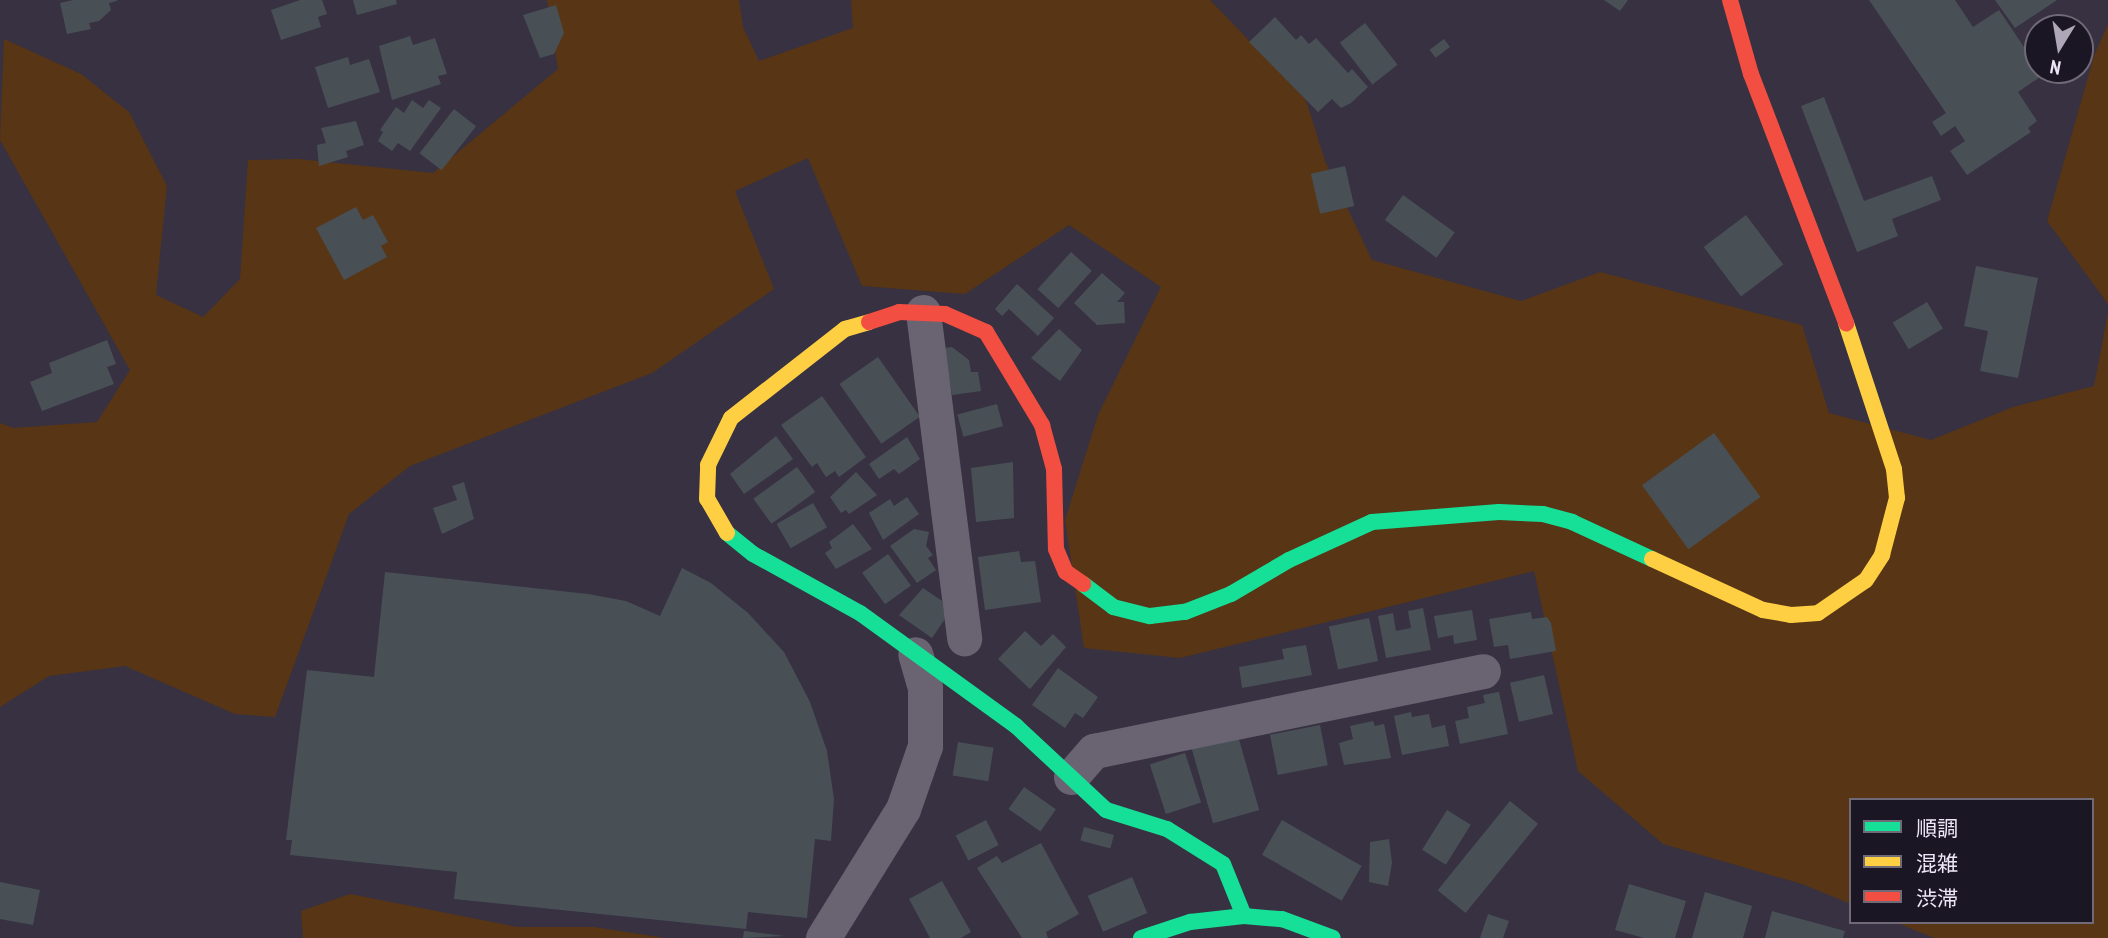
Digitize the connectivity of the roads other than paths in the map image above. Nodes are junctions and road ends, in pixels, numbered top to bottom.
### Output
1 (1730, 0) edge
2 (923, 312) junction
3 (964, 638) dead end
4 (915, 654) junction
5 (1483, 671) dead end
6 (1071, 777) junction
7 (1244, 916) junction
8 (823, 938) edge
9 (1141, 938) edge
10 (1333, 938) edge

1 - 2 street
2 - 3 street
2 - 4 street
4 - 6 street
4 - 8 street
5 - 6 street
6 - 7 street
7 - 9 street
7 - 10 street

